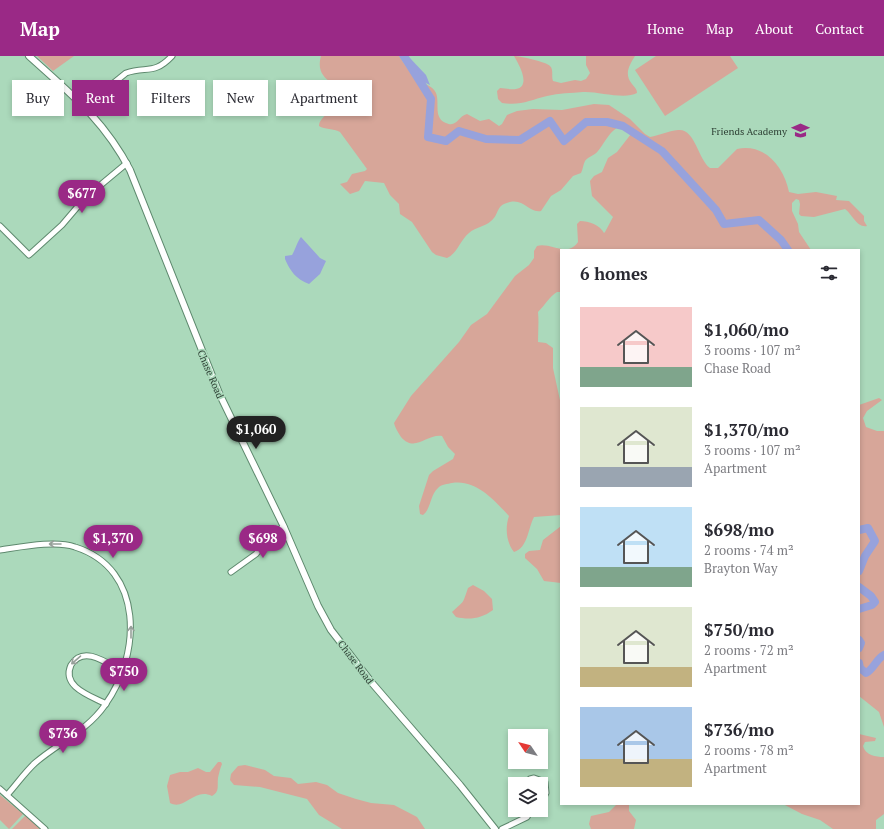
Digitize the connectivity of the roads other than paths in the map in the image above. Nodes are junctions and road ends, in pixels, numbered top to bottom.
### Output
1 (29, 56) edge
2 (172, 56) edge
3 (117, 80) edge
4 (72, 96) edge
5 (93, 116) edge
6 (126, 163) junction
7 (0, 226) edge
8 (284, 527) junction
9 (0, 550) edge
10 (231, 572) dead end
11 (123, 672) junction
12 (106, 704) junction
13 (0, 789) edge
14 (7, 795) junction
15 (528, 817) edge
16 (45, 829) edge
17 (495, 829) edge
18 (502, 829) edge

1 - 4 street, Chase Road
2 - 3 street
5 - 6 street, Chase Road
6 - 7 street
6 - 8 street, Chase Road
8 - 10 street
8 - 17 street, Chase Road
11 -> 9 street
11 - 12 street
11 -> 12 street
12 - 14 street
13 - 14 street
14 - 16 street
15 - 18 street

